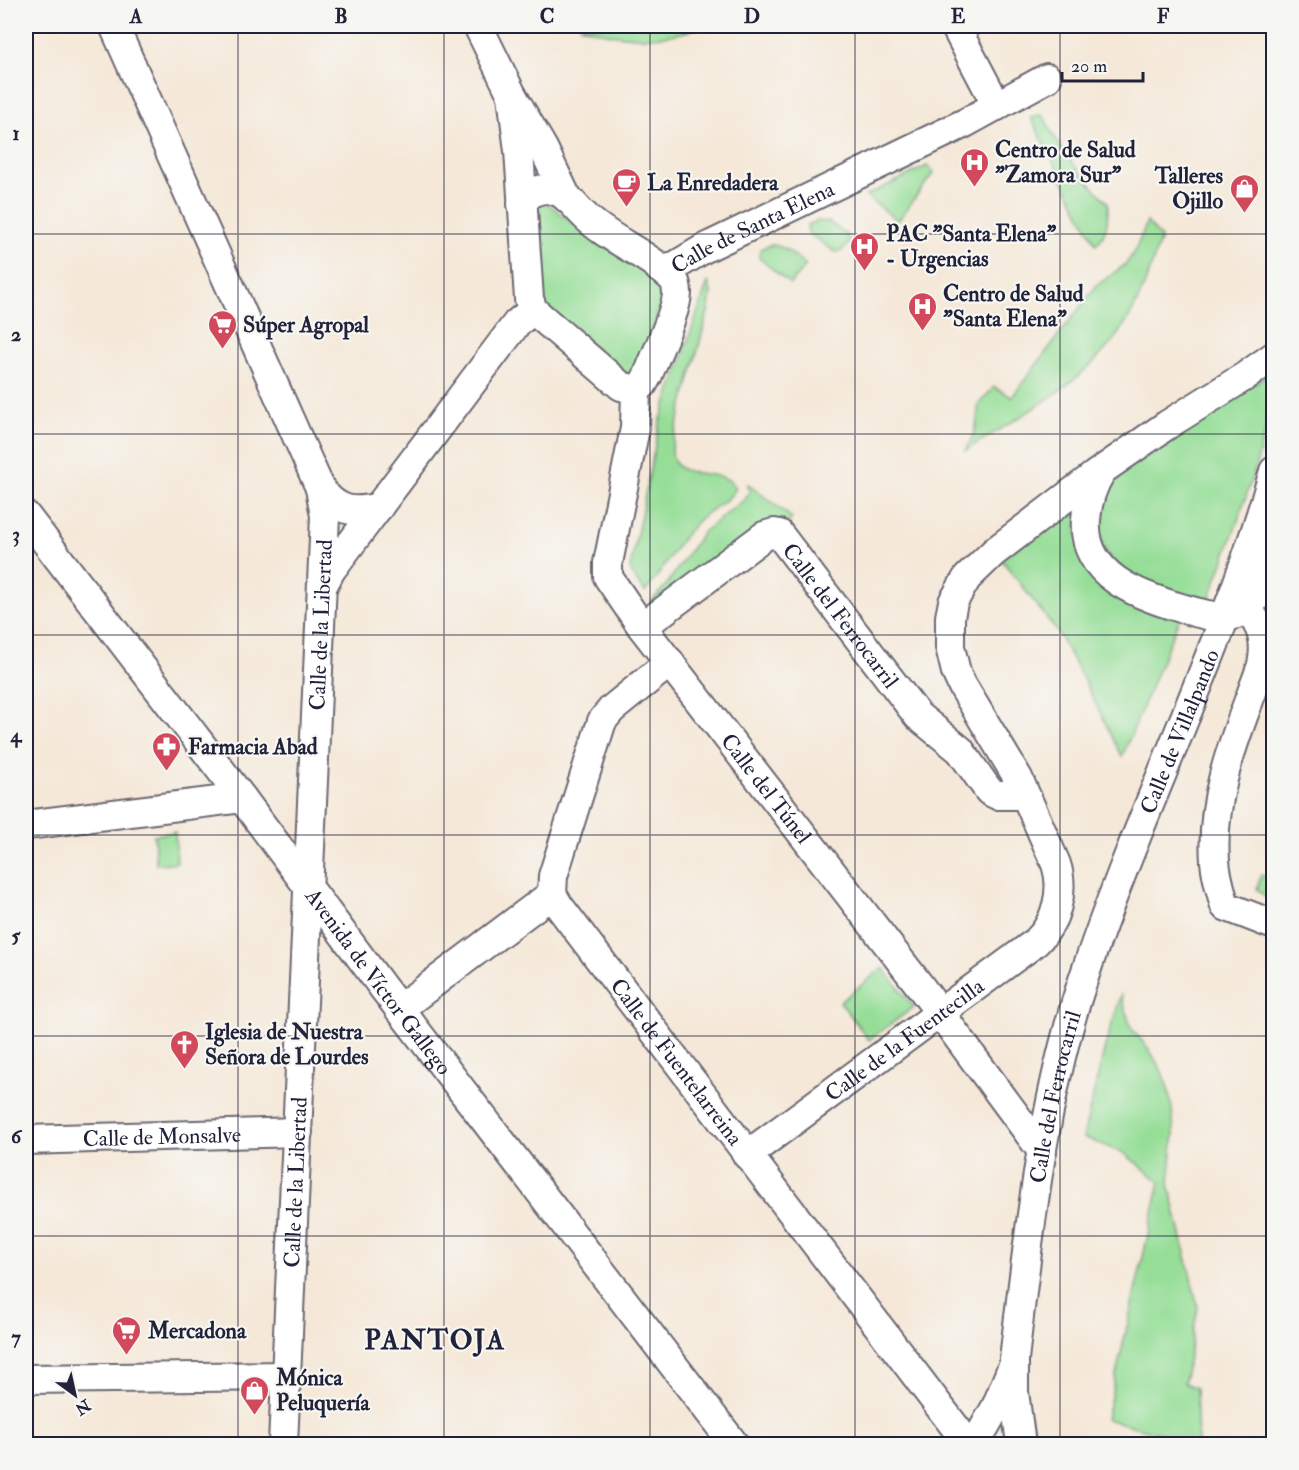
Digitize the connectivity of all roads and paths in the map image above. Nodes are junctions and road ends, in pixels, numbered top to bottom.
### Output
1 (114, 26) edge
2 (478, 26) edge
3 (955, 26) edge
4 (1047, 78) dead end
5 (512, 95) junction
6 (997, 106) junction
7 (567, 198) junction
8 (522, 204) junction
9 (660, 269) junction
10 (533, 309) junction
11 (1274, 356) edge
12 (636, 390) junction
13 (1102, 471) junction
14 (1274, 471) edge
15 (320, 488) junction
16 (379, 507) junction
17 (26, 516) edge
18 (1274, 555) edge
19 (321, 590) junction
20 (1235, 613) junction
21 (642, 627) junction
22 (670, 662) junction
23 (1025, 795) junction
24 (242, 798) junction
25 (26, 825) edge
26 (1133, 844) joint
27 (309, 887) junction
28 (552, 894) junction
29 (1274, 925) edge
30 (399, 1009) junction
31 (940, 1013) junction
32 (298, 1132) junction
33 (26, 1140) edge
34 (1042, 1150) junction
35 (747, 1155) junction
36 (1014, 1359) junction
37 (286, 1376) junction
38 (26, 1379) edge
39 (283, 1444) edge
40 (734, 1444) edge
41 (968, 1444) edge
42 (975, 1444) edge
43 (1021, 1444) edge

1 - 15 street
2 - 5 street
3 - 6 street
4 - 6 street, Calle de Santa Elena
5 - 7 street
5 - 8 street
6 - 9 street, Calle de Santa Elena
7 - 8 street
7 - 9 street
8 - 10 street
9 - 12 street, Calle de Santa Elena
10 - 12 street
10 - 16 street
11 - 13 street
12 - 21 street, Calle del Túnel
13 - 20 street
13 - 23 street
14 - 20 street, Calle de Villalpando
15 - 16 street
15 - 19 street, Calle de la Libertad
16 - 19 street
17 - 24 street, Avenida de Víctor Gallego
18 - 20 street, Calle de Villalpando
19 - 27 street, Calle de la Libertad
20 - 26 street, Calle de Villalpando
20 - 29 street
21 - 22 street, Calle del Túnel
21 - 23 street, Calle del Ferrocarril
22 - 28 street
22 - 31 street, Calle del Túnel
23 - 31 street, Calle de la Fuentecilla
24 - 25 street
24 - 27 street, Avenida de Víctor Gallego
26 - 34 street, Calle del Ferrocarril
27 - 30 street, Avenida de Víctor Gallego
27 - 32 street, Calle de la Libertad
28 - 30 street
28 - 35 street, Calle de Fuentelarreina
30 - 40 street, Avenida de Víctor Gallego
31 - 34 street, Calle del Túnel
31 - 35 street, Calle de la Fuentecilla
32 - 33 street, Calle de Monsalve
32 - 37 street, Calle de la Libertad
34 - 36 street, Calle del Ferrocarril
35 - 41 street, Calle de Fuentelarreina
36 - 42 street, Calle del Ferrocarril
36 - 43 street, Calle del Ferrocarril
37 - 38 street
37 - 39 street, Calle de la Libertad

